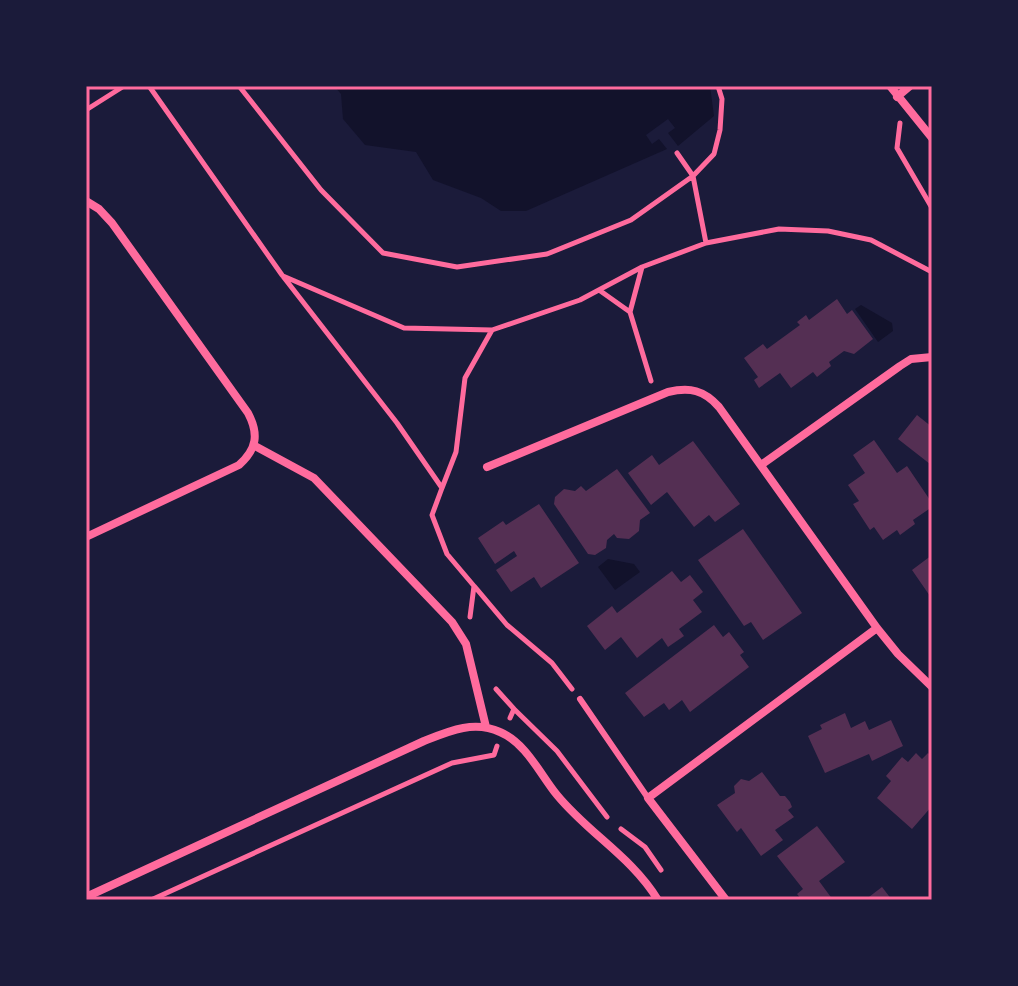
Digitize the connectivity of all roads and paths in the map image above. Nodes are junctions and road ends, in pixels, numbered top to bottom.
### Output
1 (124, 86) edge
2 (149, 86) edge
3 (239, 86) edge
4 (718, 86) edge
5 (890, 86) edge
6 (910, 86) edge
7 (897, 97) junction
8 (86, 110) edge
9 (912, 116) junction
10 (932, 138) edge
11 (677, 153) dead end
12 (693, 176) junction
13 (86, 201) edge
14 (932, 208) edge
15 (706, 243) junction
16 (642, 267) junction
17 (932, 272) edge
18 (282, 275) junction
19 (599, 290) junction
20 (630, 312) junction
21 (492, 330) junction
22 (932, 357) edge
23 (656, 397) junction
24 (255, 446) junction
25 (761, 465) junction
26 (487, 467) dead end
27 (442, 488) junction
28 (86, 537) edge
29 (474, 586) junction
30 (877, 628) junction
31 (472, 630) dead end
32 (488, 680) dead end
33 (932, 687) edge
34 (580, 699) joint
35 (514, 709) junction
36 (486, 727) junction
37 (502, 733) junction
38 (648, 798) junction
39 (665, 877) dead end
40 (86, 897) edge
41 (151, 900) edge
42 (658, 900) edge
43 (726, 900) edge

1 - 8 path
2 - 18 path
3 - 12 path
4 - 12 path
5 - 7 street
6 - 7 street
7 - 9 street
9 - 10 street
9 - 14 path
11 - 12 path
12 - 15 path
13 - 24 street
15 - 16 path
15 - 17 path
16 - 19 path
16 - 20 path
18 - 21 path
18 - 27 path
19 - 20 path
19 - 21 path
20 - 23 path
21 - 27 path
22 - 25 street
23 - 25 street
23 - 26 street
24 - 28 street
24 - 36 street
25 - 30 street
27 - 29 path
29 - 31 path
29 - 34 path
30 - 33 street
30 - 38 street
32 - 35 path
34 - 38 lane
35 - 37 path
35 - 39 path
36 - 37 street
36 - 40 street
37 - 41 path
37 - 42 street
38 - 43 street

